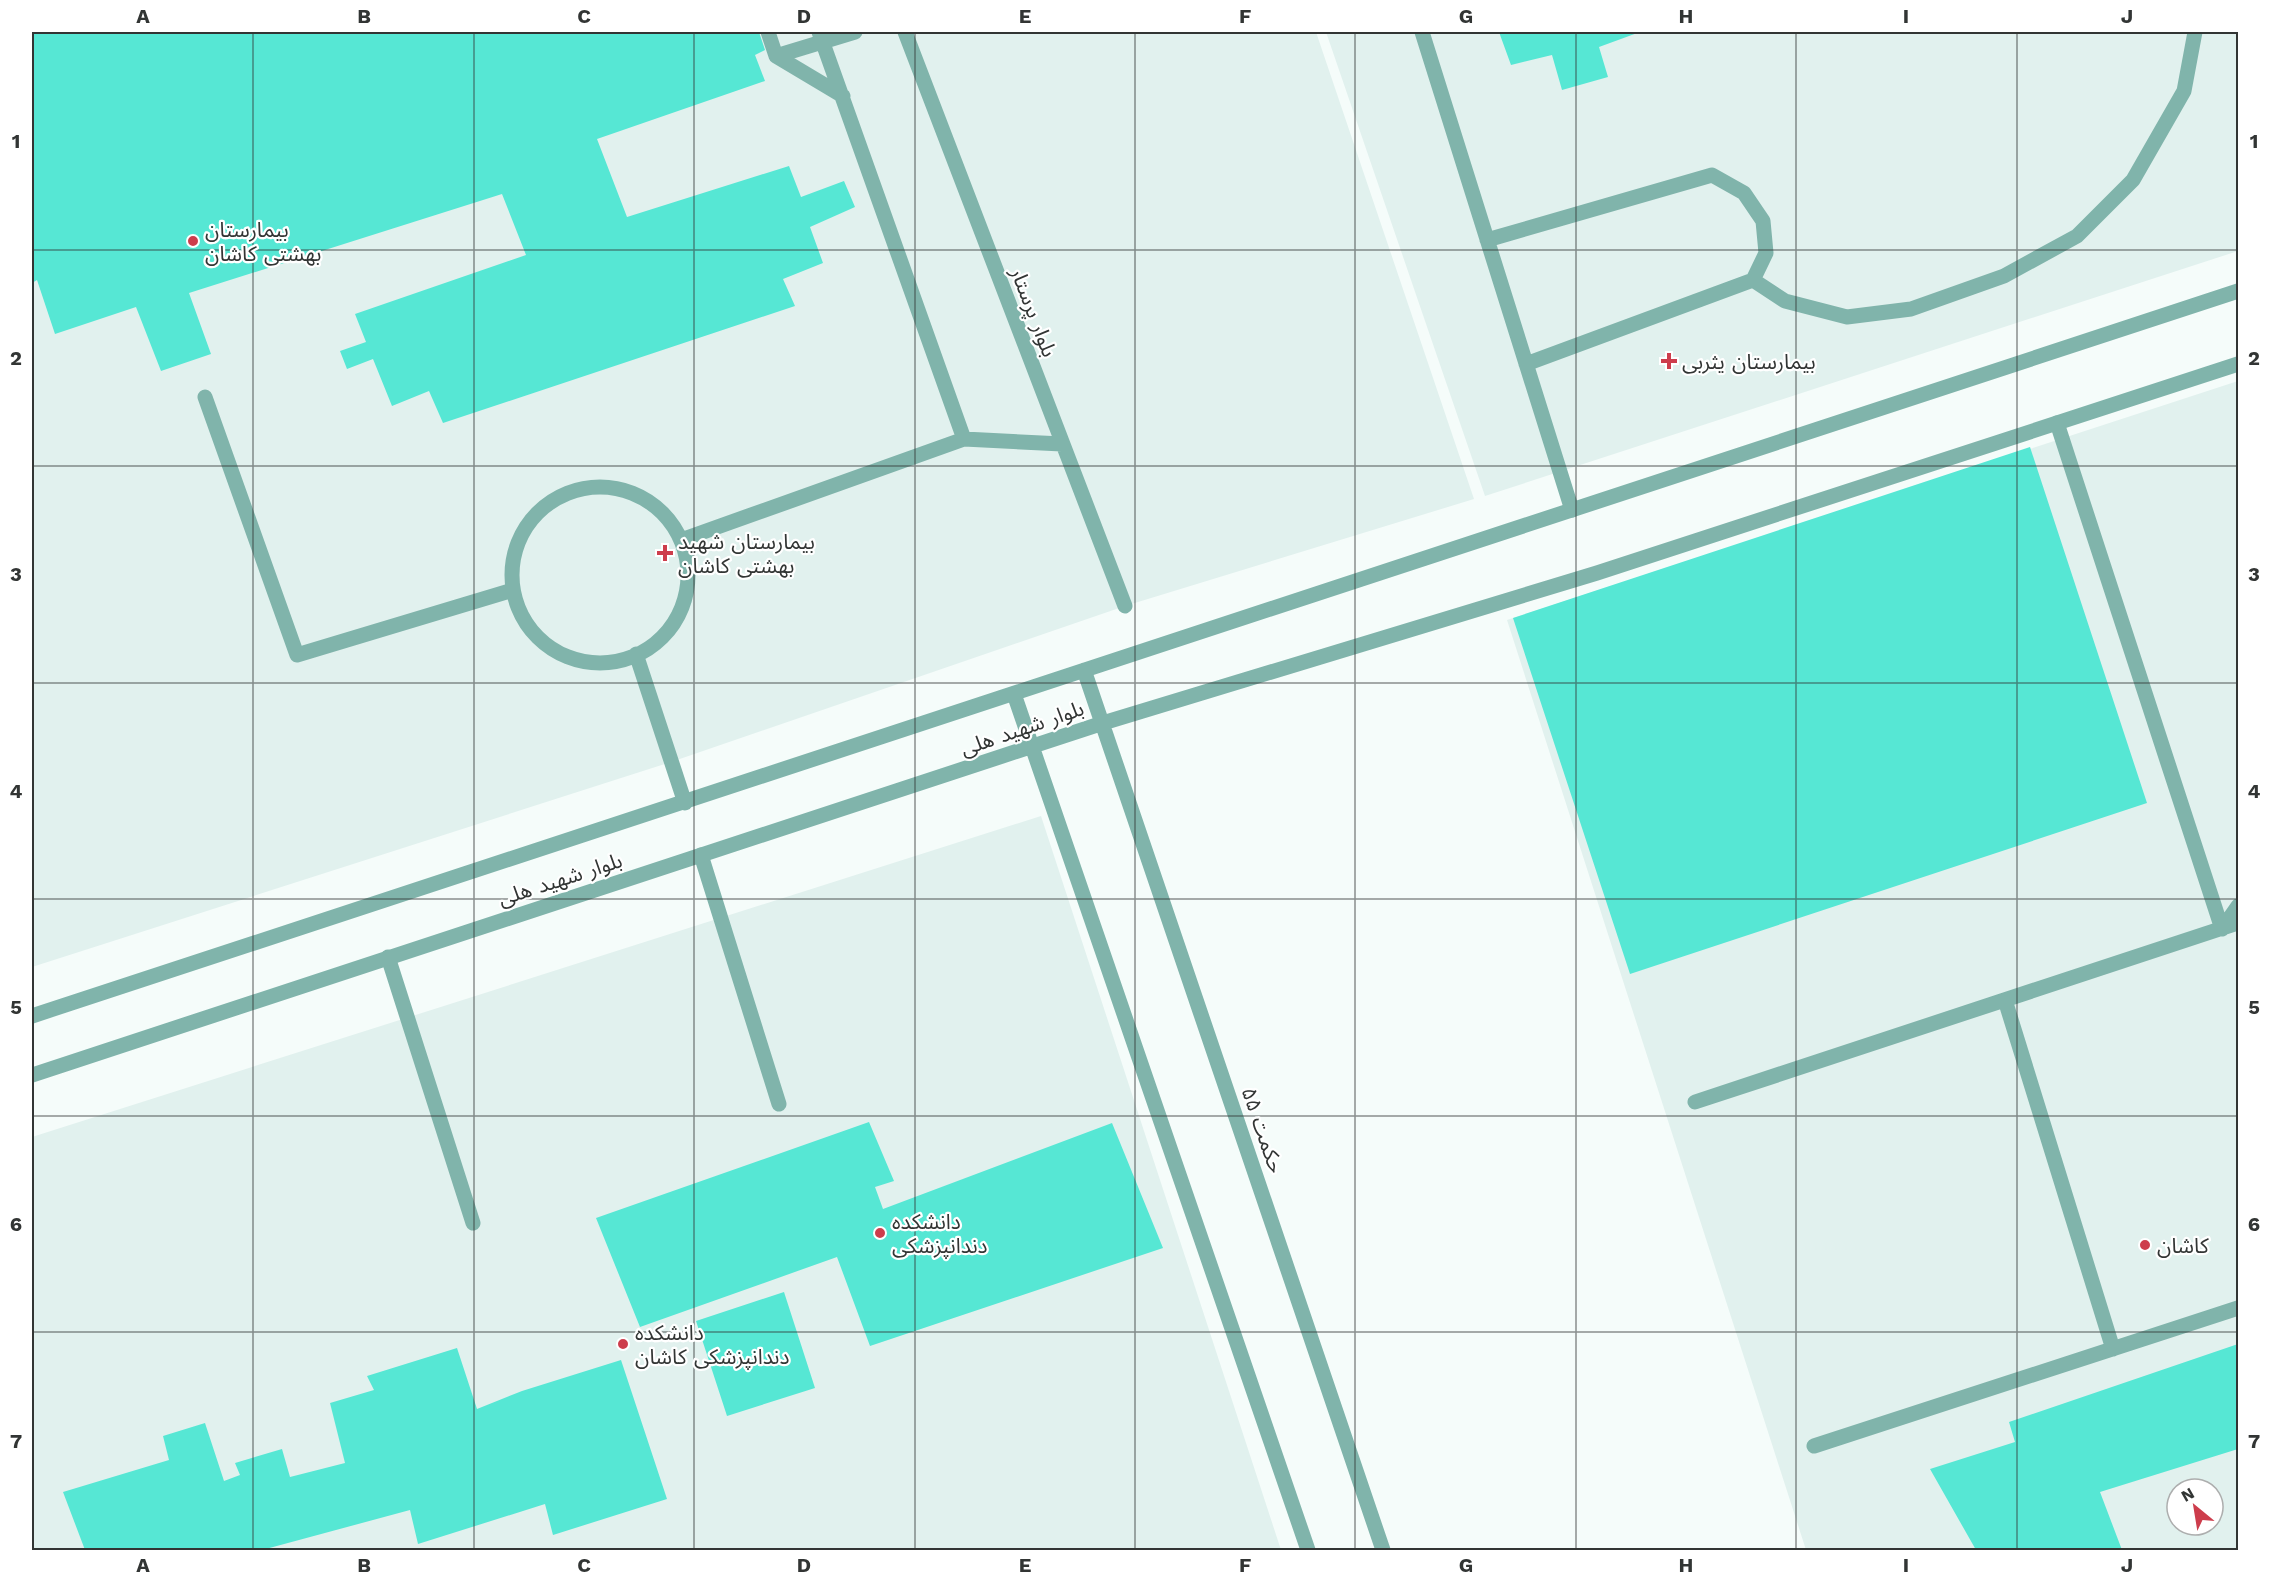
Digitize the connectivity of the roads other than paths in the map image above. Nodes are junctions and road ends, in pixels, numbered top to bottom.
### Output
1 (768, 32) edge
2 (855, 32) edge
3 (905, 32) edge
4 (1422, 32) edge
5 (2195, 32) edge
6 (821, 37) edge
7 (776, 56) junction
8 (843, 96) junction
9 (1487, 240) junction
10 (1753, 280) junction
11 (2238, 291) edge
12 (1526, 364) junction
13 (2238, 364) edge
14 (205, 397) dead end
15 (2057, 423) junction
16 (964, 439) junction
17 (1062, 444) junction
18 (1572, 510) junction
19 (681, 540) junction
20 (513, 590) junction
21 (1125, 606) dead end
22 (636, 654) junction
23 (1084, 670) junction
24 (1014, 694) junction
25 (1103, 723) junction
26 (1034, 747) junction
27 (685, 803) junction
28 (701, 855) junction
29 (2238, 906) edge
30 (2238, 923) edge
31 (2222, 929) junction
32 (388, 957) junction
33 (2005, 1000) junction
34 (32, 1016) edge
35 (32, 1076) edge
36 (1695, 1102) dead end
37 (779, 1104) dead end
38 (473, 1223) dead end
39 (2238, 1308) edge
40 (2113, 1349) junction
41 (1814, 1446) dead end
42 (1308, 1551) edge
43 (1383, 1551) edge

1 - 7 street
2 - 6 street
3 - 17 street, بلوار پرستار
4 - 9 street
5 - 10 street
6 - 7 street
6 - 8 street
7 - 8 street
8 - 16 street
9 - 10 street
9 - 12 street
10 - 12 street
11 - 18 street, بلوار شهید هلی
12 - 18 street
13 - 15 street, بلوار شهید هلی
14 - 20 street
15 - 25 street, بلوار شهید هلی
15 - 31 street
16 - 17 street
16 - 19 street
17 - 21 street, بلوار پرستار
18 - 23 street, بلوار شهید هلی
19 - 20 street
19 - 22 street
20 - 22 street
22 - 27 street
23 - 24 street, بلوار شهید هلی
23 - 25 street, حکمت ۵۵
24 - 26 street
24 - 27 street, بلوار شهید هلی
25 - 26 street, بلوار شهید هلی
25 - 43 street, حکمت ۵۵
26 - 28 street, بلوار شهید هلی
26 - 42 street
27 - 34 street, بلوار شهید هلی
28 - 32 street, بلوار شهید هلی
28 - 37 street
29 - 31 street
30 - 31 street
31 - 33 street
32 - 35 street, بلوار شهید هلی
32 - 38 street
33 - 36 street
33 - 40 street
39 - 40 street
40 - 41 street

